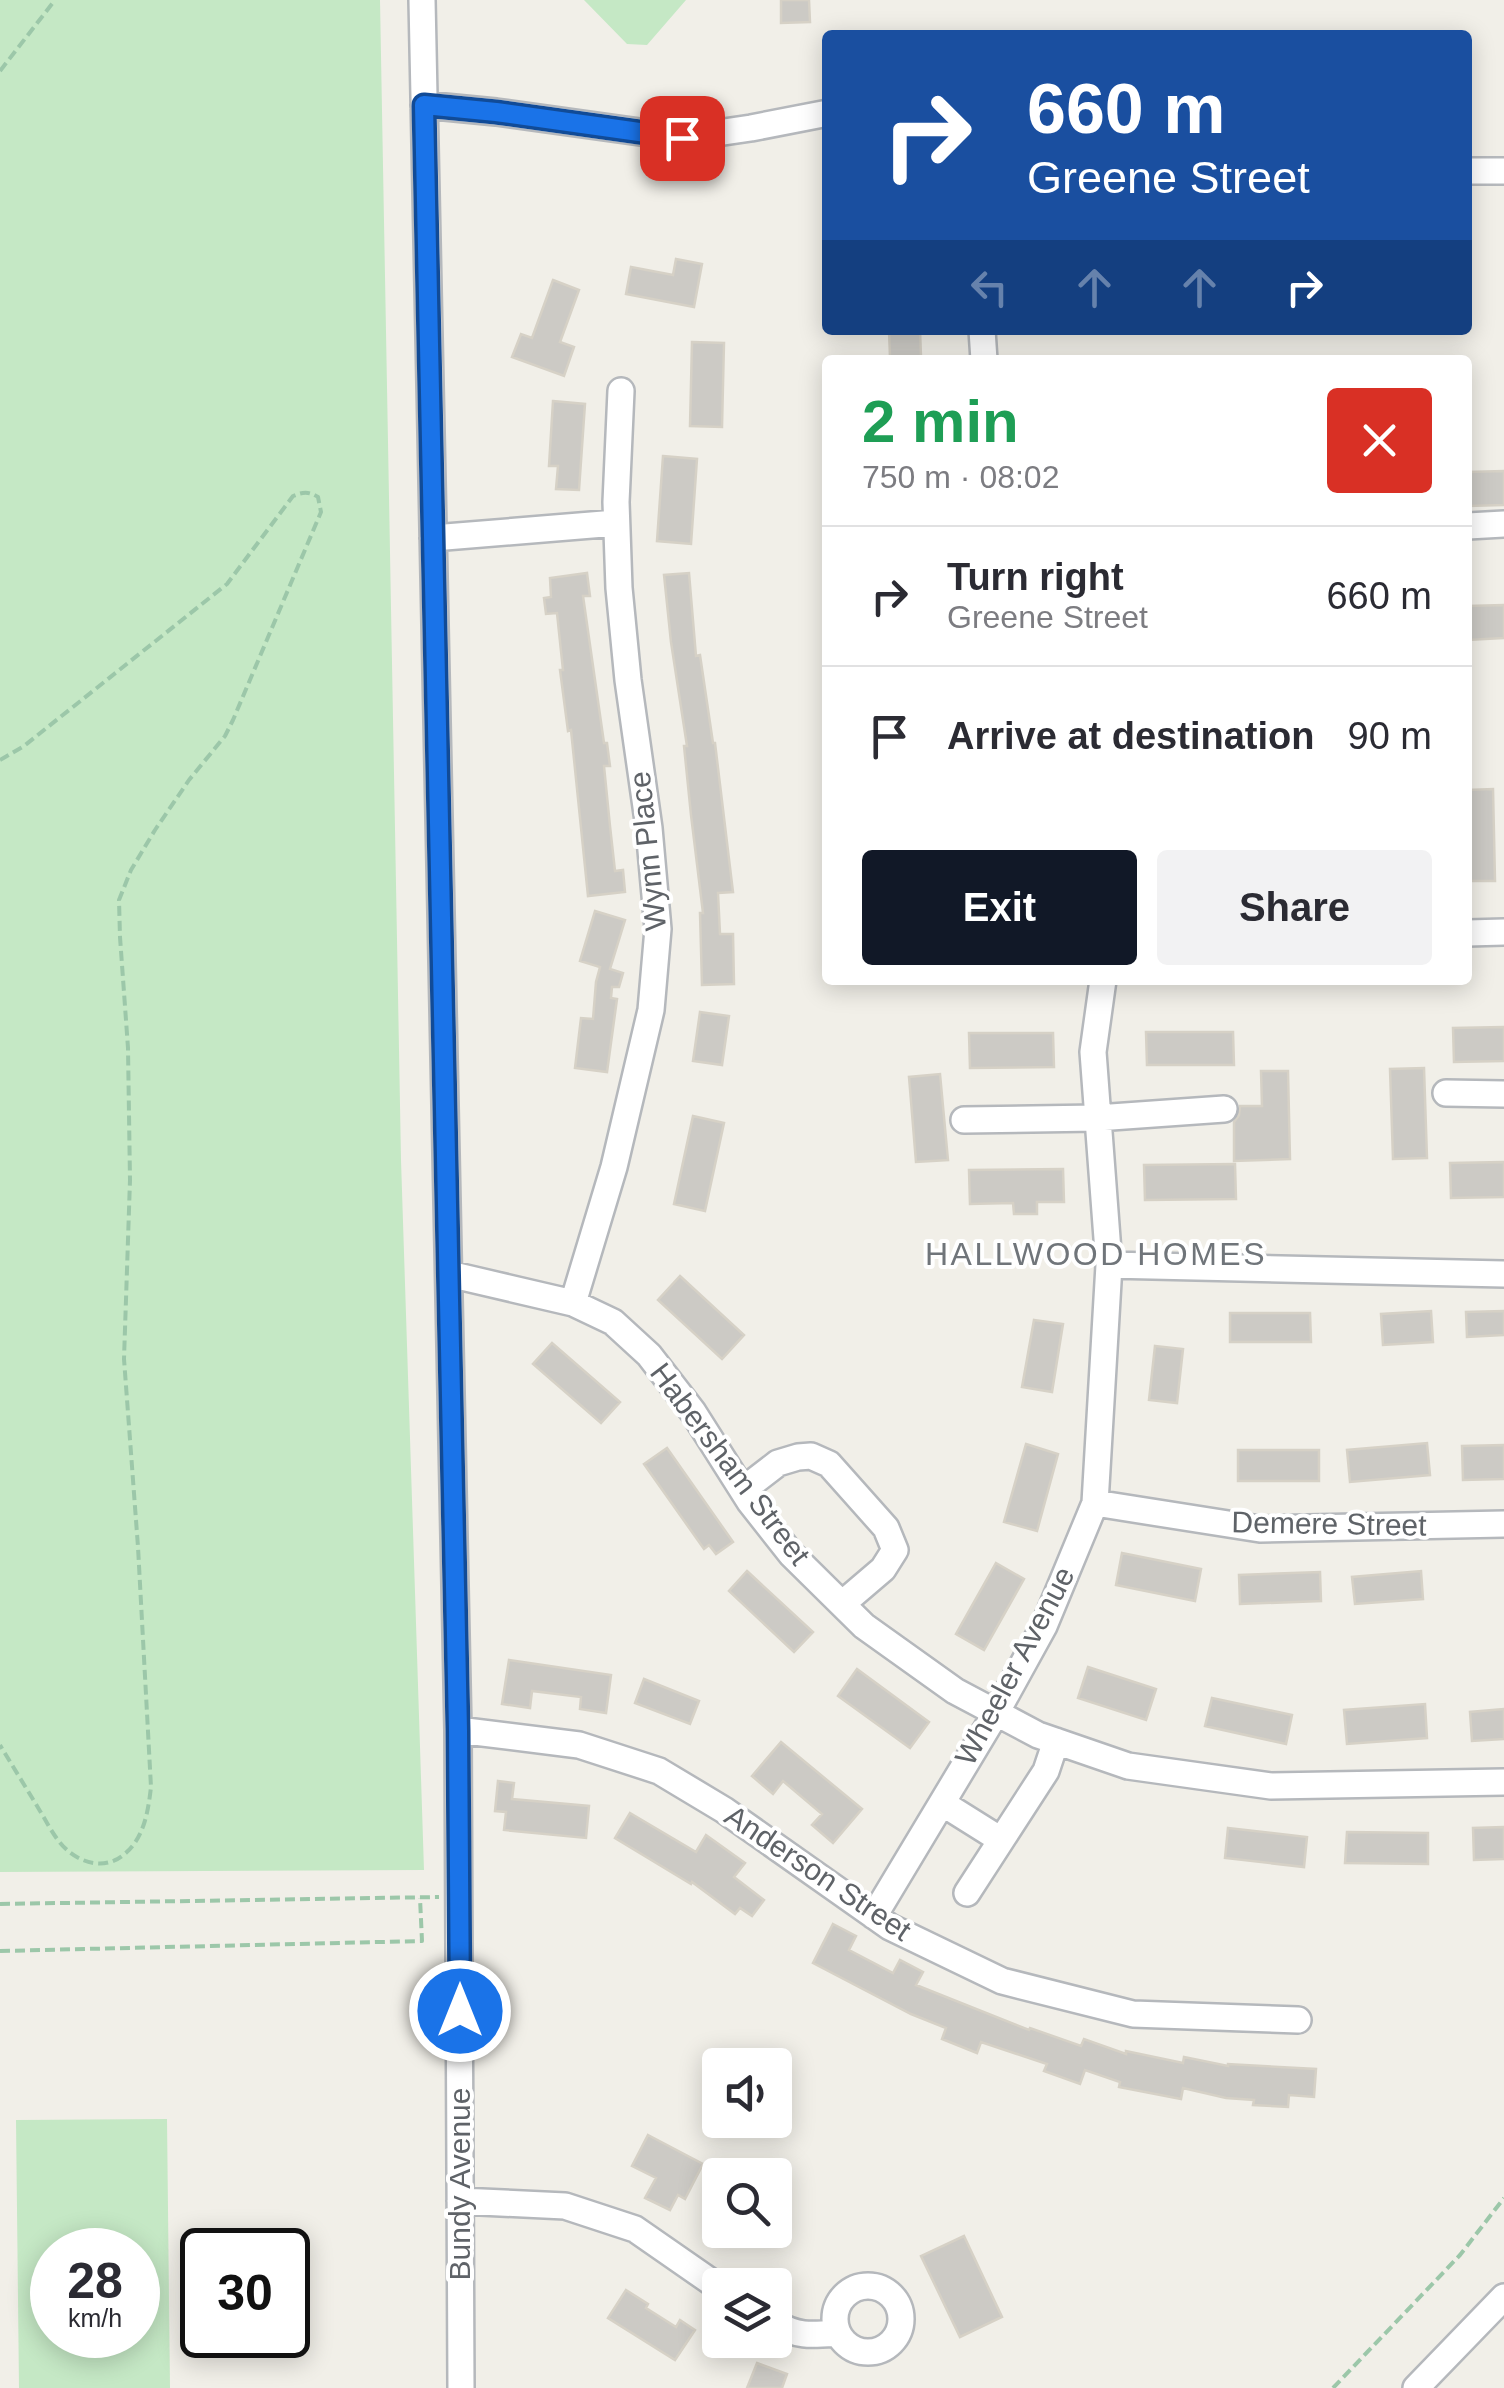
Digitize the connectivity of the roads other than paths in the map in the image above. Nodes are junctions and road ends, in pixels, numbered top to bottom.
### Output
1 (422, 0) edge
2 (424, 105) junction
3 (822, 114) edge
4 (1472, 171) edge
5 (1504, 171) edge
6 (620, 391) dead end
7 (616, 523) junction
8 (1504, 524) edge
9 (1472, 526) edge
10 (433, 538) junction
11 (1504, 932) edge
12 (1472, 934) edge
13 (1102, 985) edge
14 (1446, 1093) dead end
15 (1504, 1094) edge
16 (1224, 1109) dead end
17 (1096, 1118) junction
18 (964, 1120) dead end
19 (1109, 1265) junction
20 (449, 1274) junction
21 (1504, 1274) edge
22 (573, 1302) junction
23 (743, 1490) junction
24 (1095, 1503) junction
25 (1504, 1524) edge
26 (842, 1604) junction
27 (996, 1713) junction
28 (458, 1730) junction
29 (1056, 1741) junction
30 (1504, 1782) edge
31 (942, 1803) junction
32 (1001, 1840) junction
33 (967, 1893) dead end
34 (874, 1916) junction
35 (1298, 2020) dead end
36 (460, 2200) junction
37 (702, 2276) edge
38 (1504, 2297) edge
39 (792, 2332) edge
40 (837, 2332) dead end
41 (461, 2388) edge
42 (1416, 2388) edge

1 - 2 street, Bundy Avenue
2 - 3 street
2 - 10 street, Bundy Avenue
4 - 5 street
6 - 7 street, Wynn Place
7 - 10 street
7 - 22 street, Wynn Place
8 - 9 street
10 - 20 street, Bundy Avenue
11 - 12 street
13 - 17 street, Wheeler Avenue
14 - 15 street
16 - 17 street
17 - 18 street
17 - 19 street, Wheeler Avenue
19 - 21 street
19 - 24 street, Wheeler Avenue
20 - 22 street, Habersham Street
20 - 28 street, Bundy Avenue
22 - 23 street, Habersham Street
23 - 26 street, Habersham Street
23 - 26 street
24 - 25 street, Demere Street
24 - 27 street, Wheeler Avenue
26 - 27 street, Habersham Street
27 - 29 street, Habersham Street
27 - 31 street, Wheeler Avenue
28 - 34 street, Anderson Street
28 - 36 street, Bundy Avenue
29 - 30 street, Habersham Street
29 - 32 street
31 - 32 street
31 - 34 street, Wheeler Avenue
32 - 33 street
34 - 35 street, Anderson Street
36 - 37 street
36 - 41 street, Bundy Avenue
38 - 42 street
39 - 40 street

